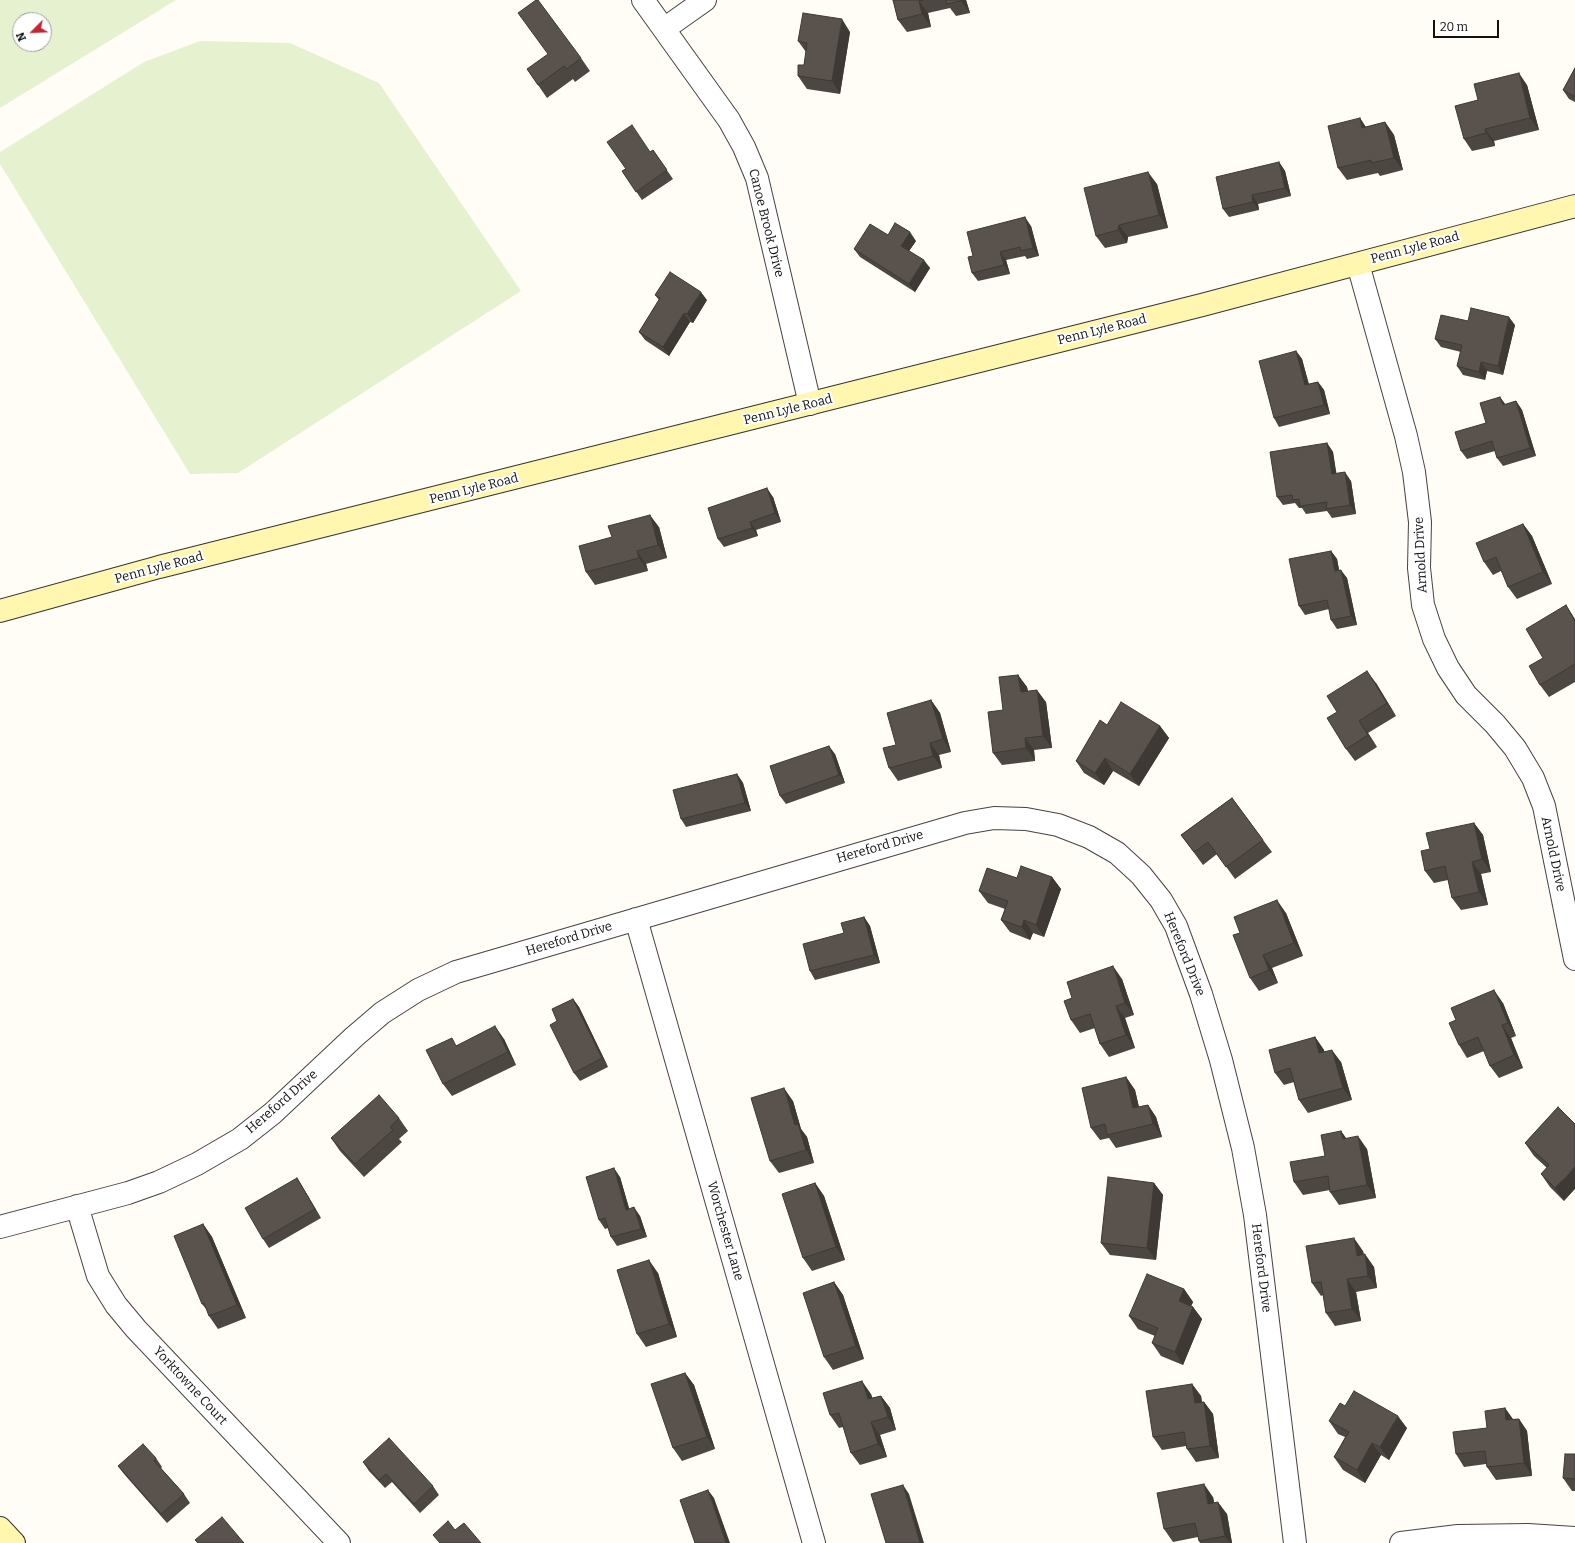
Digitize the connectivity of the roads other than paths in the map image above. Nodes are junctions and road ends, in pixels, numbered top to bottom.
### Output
1 (643, 0) edge
2 (705, 0) edge
3 (664, 29) junction
4 (1575, 206) edge
5 (1358, 264) junction
6 (810, 404) junction
7 (0, 611) edge
8 (636, 919) junction
9 (1575, 959) edge
10 (77, 1206) junction
11 (0, 1227) edge
12 (0, 1528) edge
13 (1575, 1538) edge
14 (14, 1543) edge
15 (339, 1543) edge
16 (814, 1543) edge
17 (1295, 1543) edge
18 (1401, 1543) edge

1 - 3 street, Canoe Brook Drive
2 - 3 street
3 - 6 street, Canoe Brook Drive
4 - 5 street, Penn Lyle Road
5 - 6 street, Penn Lyle Road
5 - 9 street, Arnold Drive
6 - 7 street, Penn Lyle Road
8 - 10 street, Hereford Drive
8 - 16 street, Worchester Lane
8 - 17 street, Hereford Drive
10 - 11 street, Hereford Drive
10 - 15 street, Yorktowne Court
12 - 14 street
13 - 18 street

